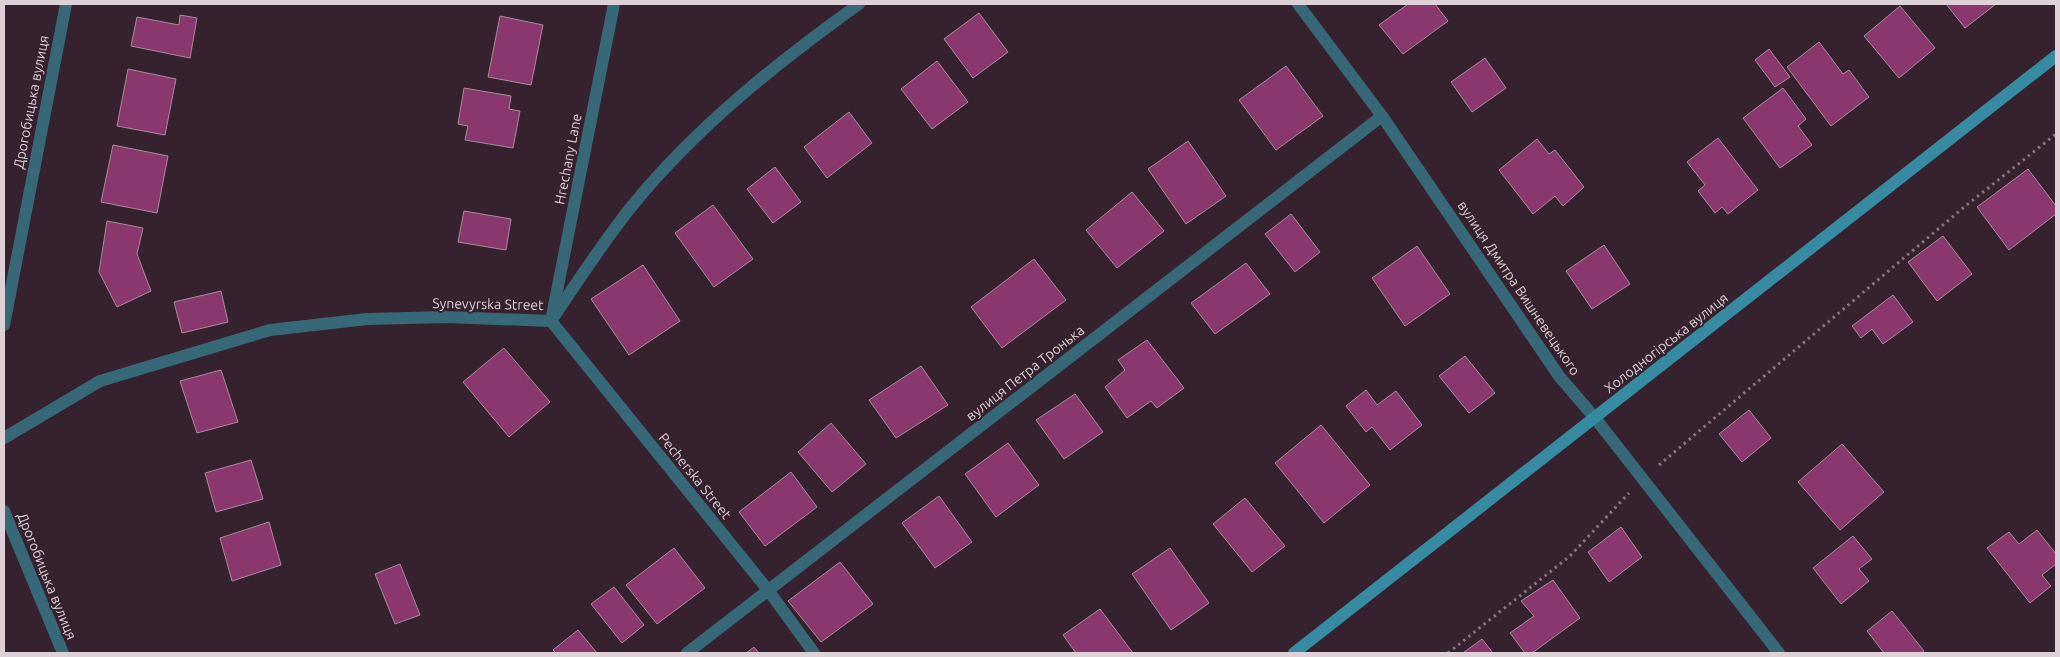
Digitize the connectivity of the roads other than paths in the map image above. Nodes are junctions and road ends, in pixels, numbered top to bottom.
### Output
1 (66, 4) edge
2 (614, 4) edge
3 (859, 4) edge
4 (1298, 4) edge
5 (2056, 56) edge
6 (1382, 116) junction
7 (550, 320) junction
8 (4, 325) edge
9 (1595, 418) junction
10 (4, 438) edge
11 (4, 511) edge
12 (768, 590) junction
13 (63, 653) edge
14 (686, 653) edge
15 (814, 653) edge
16 (1294, 653) edge
17 (1780, 653) edge

1 - 8 street, Дрогобицька вулиця
2 - 7 street, Hrechany Lane
3 - 7 street, Synevyrska Street
4 - 6 street, вулиця Дмитра Вишневецького
5 - 9 main road, Холодногірська вулиця
6 - 9 street, вулиця Дмитра Вишневецького
6 - 12 street, вулиця Петра Тронька
7 - 10 street, Synevyrska Street
7 - 12 street, Pecherska Street
9 - 16 main road, Холодногірська вулиця
9 - 17 street, вулиця Дмитра Вишневецького
11 - 13 street, Дрогобицька вулиця
12 - 14 street, вулиця Петра Тронька
12 - 15 street, Pecherska Street

